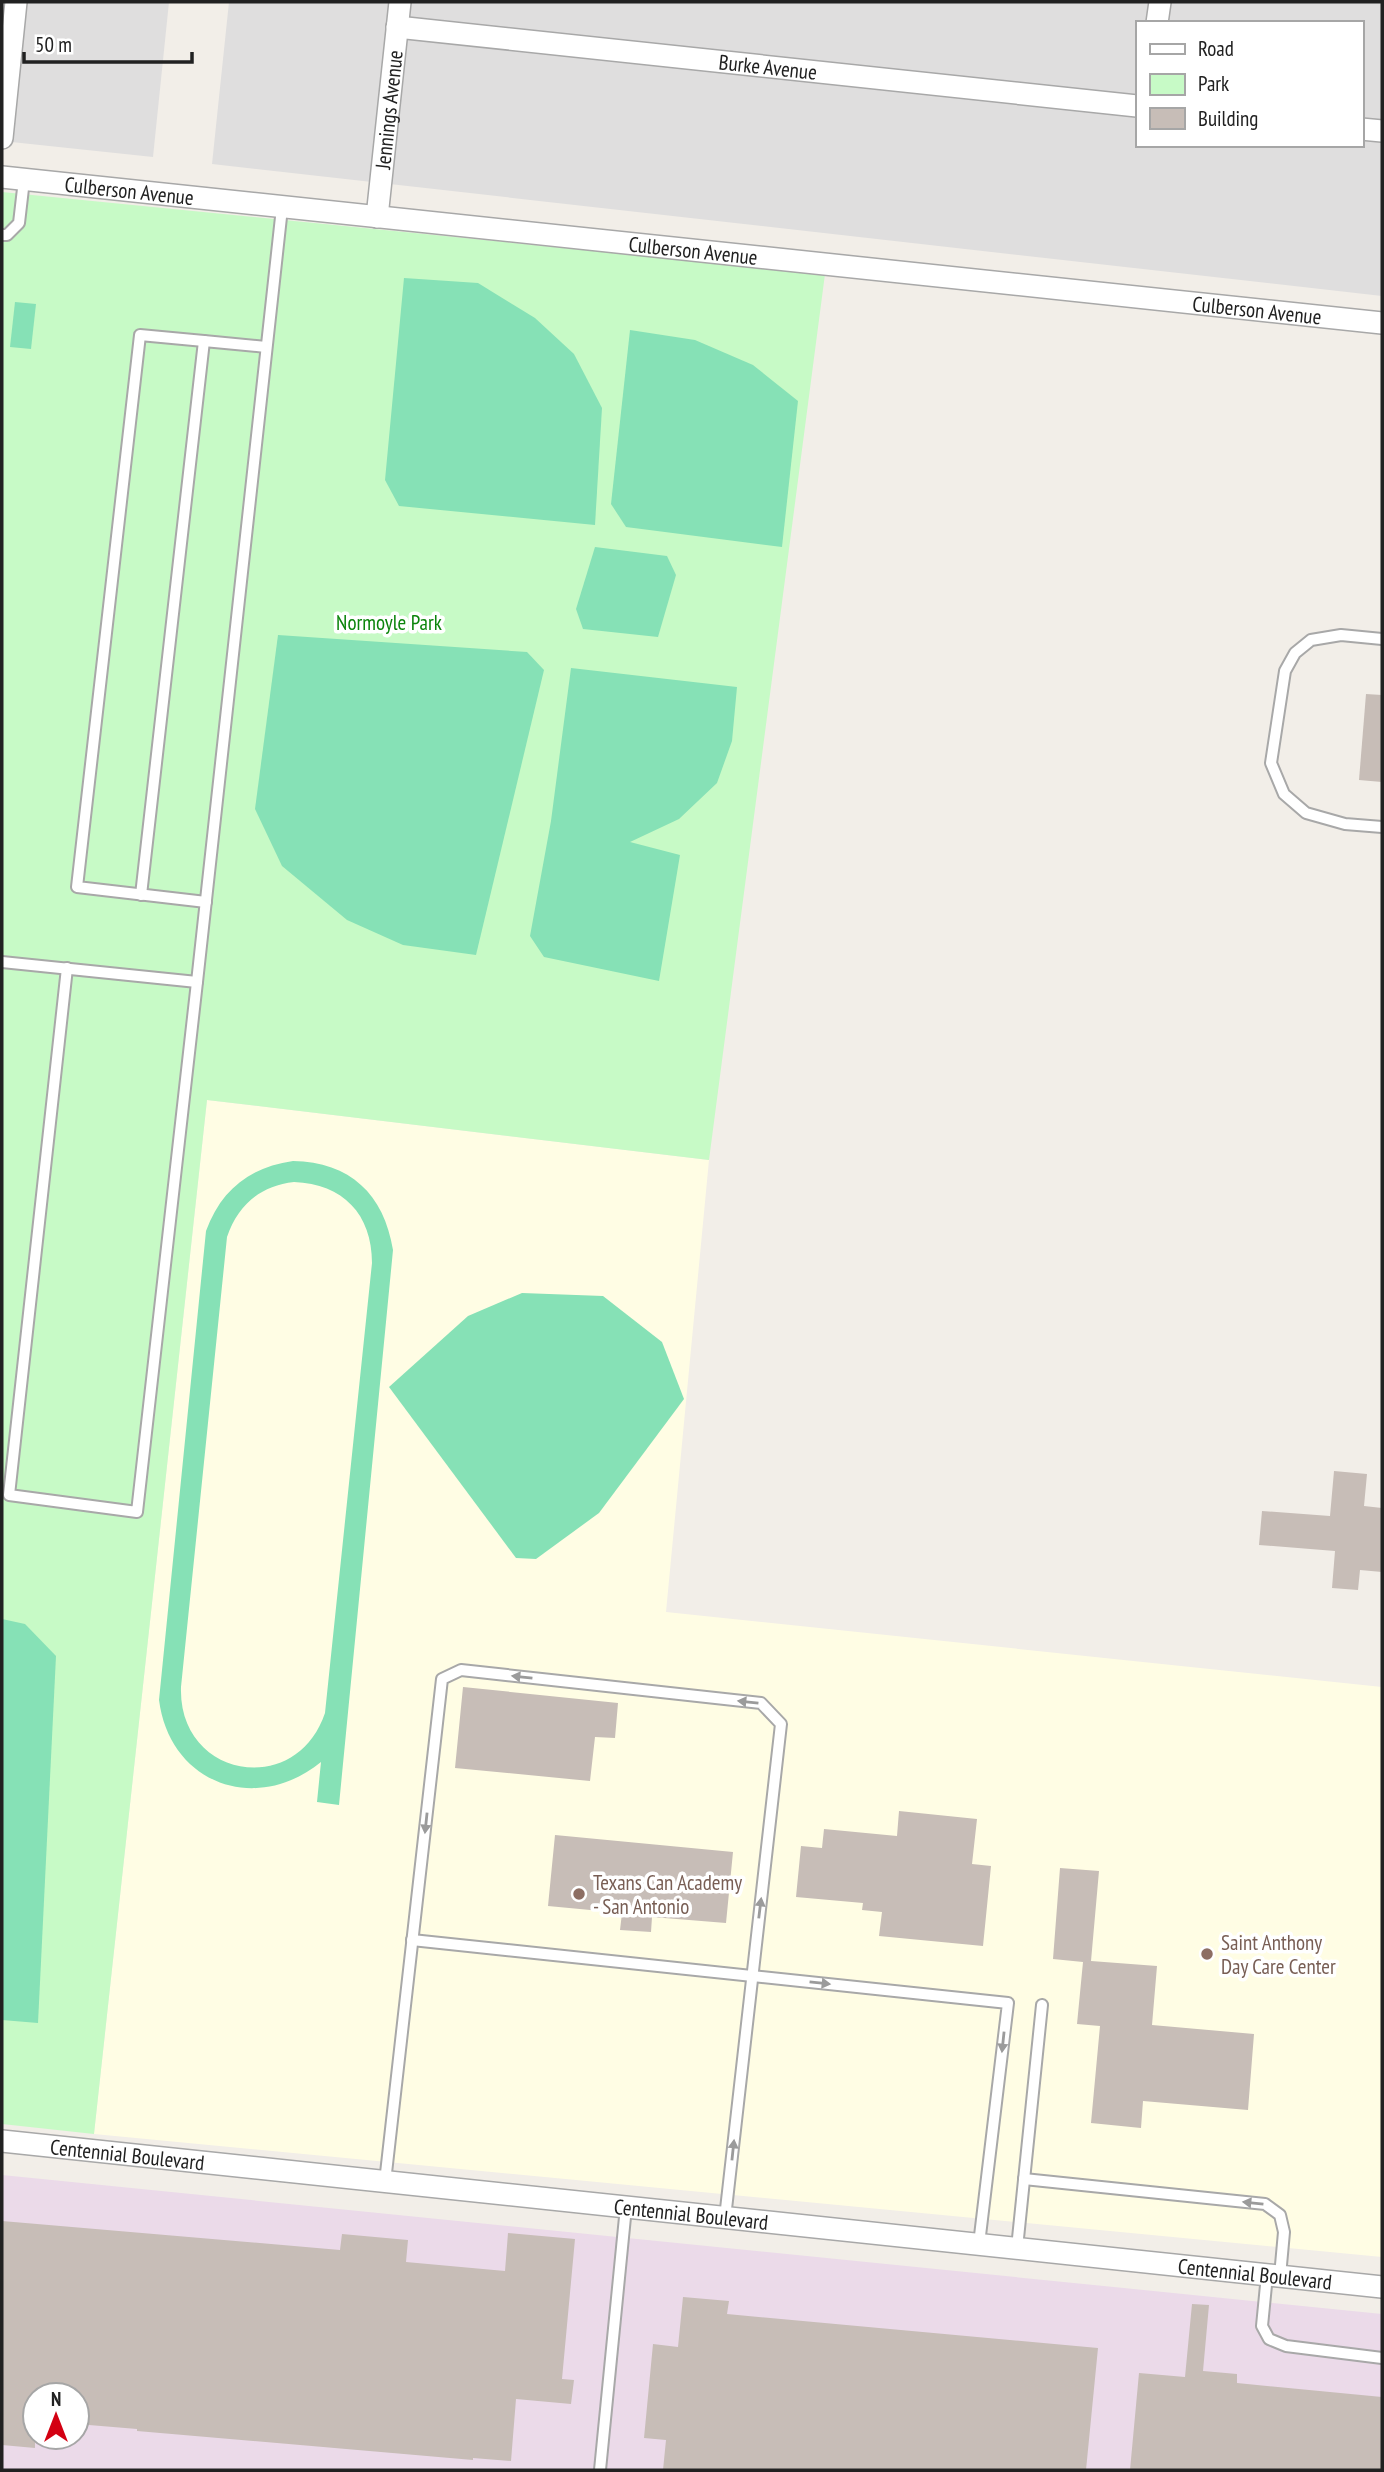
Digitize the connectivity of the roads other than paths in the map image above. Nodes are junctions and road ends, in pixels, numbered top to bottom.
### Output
1 (16, 2) edge
2 (400, 2) edge
3 (1160, 2) edge
4 (1157, 21) edge
5 (397, 27) junction
6 (1136, 106) edge
7 (1363, 129) edge
8 (1382, 131) edge
9 (2, 138) edge
10 (2, 177) edge
11 (24, 180) junction
12 (282, 208) junction
13 (377, 217) junction
14 (2, 235) edge
15 (1382, 323) edge
16 (204, 341) junction
17 (266, 347) junction
18 (1382, 639) edge
19 (1382, 827) edge
20 (141, 895) junction
21 (206, 902) junction
22 (2, 962) edge
23 (67, 968) junction
24 (197, 982) junction
25 (412, 1940) junction
26 (752, 1976) junction
27 (1041, 2005) dead end
28 (2, 2141) edge
29 (1024, 2179) junction
30 (385, 2182) junction
31 (626, 2207) junction
32 (725, 2218) junction
33 (979, 2244) junction
34 (1017, 2249) junction
35 (1274, 2276) junction
36 (1382, 2287) edge
37 (1382, 2358) edge
38 (600, 2470) edge

1 - 9 street
2 - 5 street, Jennings Avenue
3 - 4 street
5 - 6 street, Burke Avenue
5 - 13 street, Jennings Avenue
7 - 8 street
10 - 11 street, Culberson Avenue
11 - 12 street, Culberson Avenue
11 - 14 lane
12 - 13 street, Culberson Avenue
12 - 17 lane
13 - 15 street, Culberson Avenue
16 - 17 lane
16 - 20 lane
16 - 20 lane
17 - 21 lane
18 - 19 lane
20 - 21 lane
21 - 24 lane
22 - 23 lane
23 - 24 lane
23 - 24 lane
25 - 26 lane
26 -> 25 lane
25 - 30 lane
32 -> 26 lane
26 -> 33 lane
27 - 29 lane
28 - 30 street, Centennial Boulevard
29 - 34 lane
35 -> 29 lane
30 - 31 street, Centennial Boulevard
31 - 32 street, Centennial Boulevard
31 - 38 lane
32 - 33 street, Centennial Boulevard
33 - 34 street, Centennial Boulevard
34 - 35 street, Centennial Boulevard
35 - 36 street, Centennial Boulevard
35 - 37 lane

